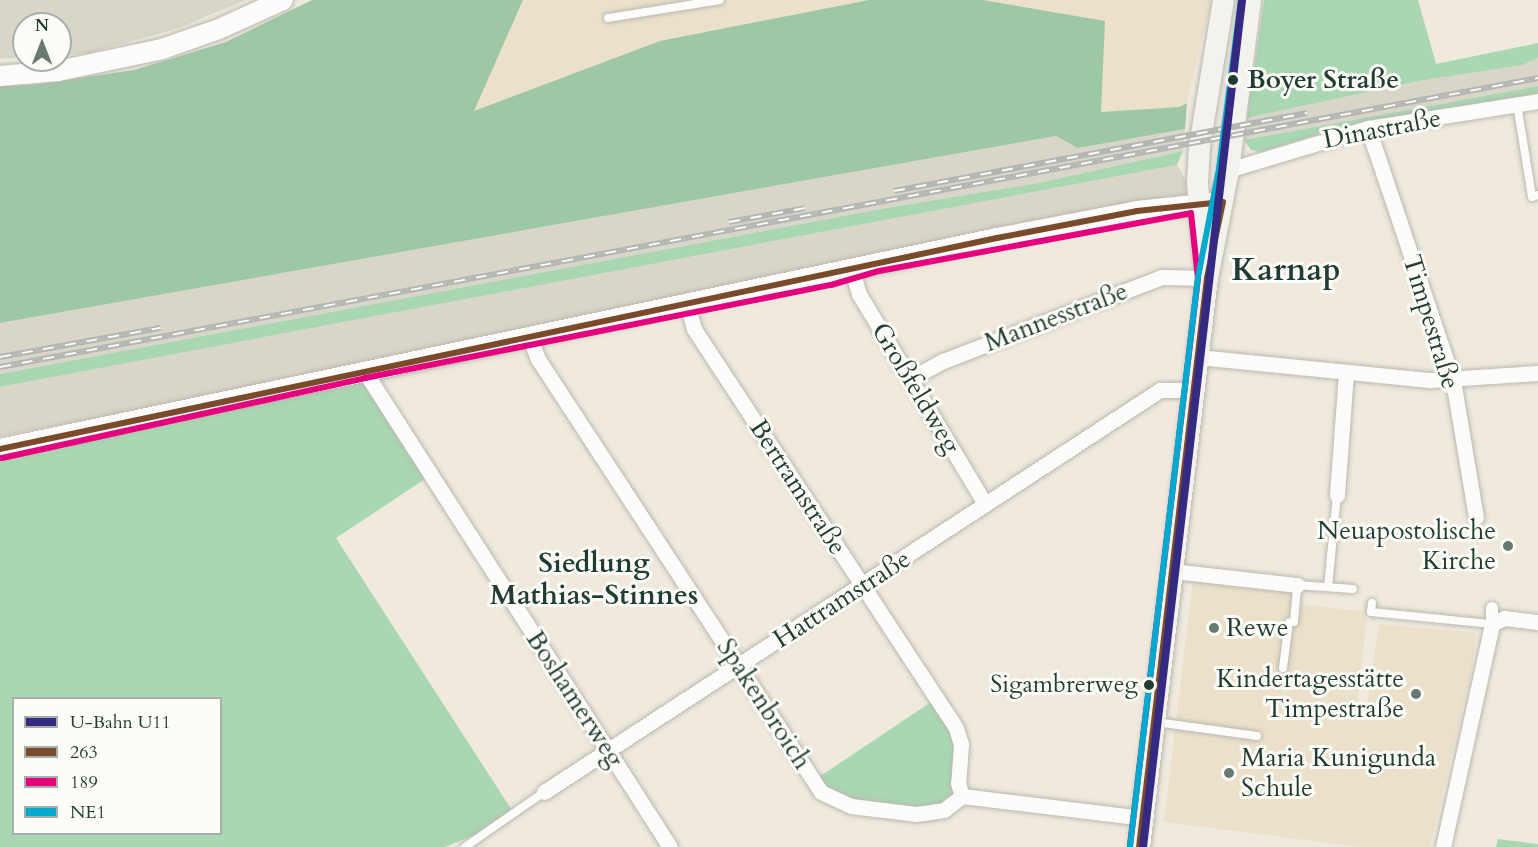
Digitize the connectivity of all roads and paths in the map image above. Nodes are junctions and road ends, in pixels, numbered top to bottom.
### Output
1 (283, 0) edge
2 (720, 0) edge
3 (1223, 0) edge
4 (1250, 0) edge
5 (608, 18) dead end
6 (0, 76) edge
7 (1538, 101) edge
8 (1517, 104) junction
9 (1368, 128) junction
10 (1228, 170) junction
11 (1538, 195) edge
12 (1198, 202) junction
13 (1223, 202) junction
14 (852, 270) junction
15 (1207, 278) junction
16 (687, 304) junction
17 (529, 336) junction
18 (1198, 357) junction
19 (363, 369) junction
20 (1346, 373) junction
21 (1538, 374) edge
22 (910, 379) junction
23 (1453, 380) junction
24 (1194, 390) junction
25 (0, 449) edge
26 (1337, 495) joint
27 (985, 504) junction
28 (1473, 516) dead end
29 (1172, 572) junction
30 (1297, 585) junction
31 (864, 587) junction
32 (1328, 587) junction
33 (1353, 589) dead end
34 (1372, 603) dead end
35 (1492, 608) dead end
36 (1538, 622) edge
37 (1492, 624) junction
38 (739, 666) junction
39 (1283, 668) dead end
40 (1154, 722) junction
41 (1257, 736) dead end
42 (609, 752) junction
43 (544, 792) joint
44 (962, 796) junction
45 (1143, 818) junction
46 (465, 847) edge
47 (670, 847) edge
48 (1139, 847) edge
49 (1443, 847) edge

1 - 6 street
2 - 5 lane
3 - 12 main road
4 - 10 main road
7 - 8 street, Dinastraße
8 - 9 street, Dinastraße
8 - 11 lane
9 - 10 street, Dinastraße
9 - 23 street, Timpestraße
10 - 13 main road
12 - 13 street
12 - 14 street
12 - 15 main road
13 - 15 main road
14 - 16 street
14 - 22 street, Großfeldweg
15 - 18 main road
15 - 22 street, Mannesstraße
16 - 17 street
16 - 31 street, Bertramstraße
17 - 19 street
17 - 38 street, Spakenbroich
18 - 20 street
18 - 24 main road
19 - 25 street
19 - 42 street, Boshamerweg
20 - 23 street
20 - 26 street
21 - 23 street
22 - 27 street, Großfeldweg
23 - 28 street, Timpestraße
24 - 27 street, Hattramstraße
24 - 29 main road
26 - 32 lane
27 - 31 street, Hattramstraße
29 - 30 street
29 - 40 main road
30 - 32 lane
30 - 39 lane
31 - 38 street, Hattramstraße
31 - 44 street, Bertramstraße
32 - 33 lane
34 - 37 lane
35 - 37 street
36 - 37 street
37 - 49 street
38 - 42 street, Hattramstraße
38 - 44 street, Spakenbroich
40 - 41 lane
40 - 45 main road
42 - 43 street, Hattramstraße
42 - 47 street, Boshamerweg
43 - 46 lane, Hattramstraße
44 - 45 street
45 - 48 main road

